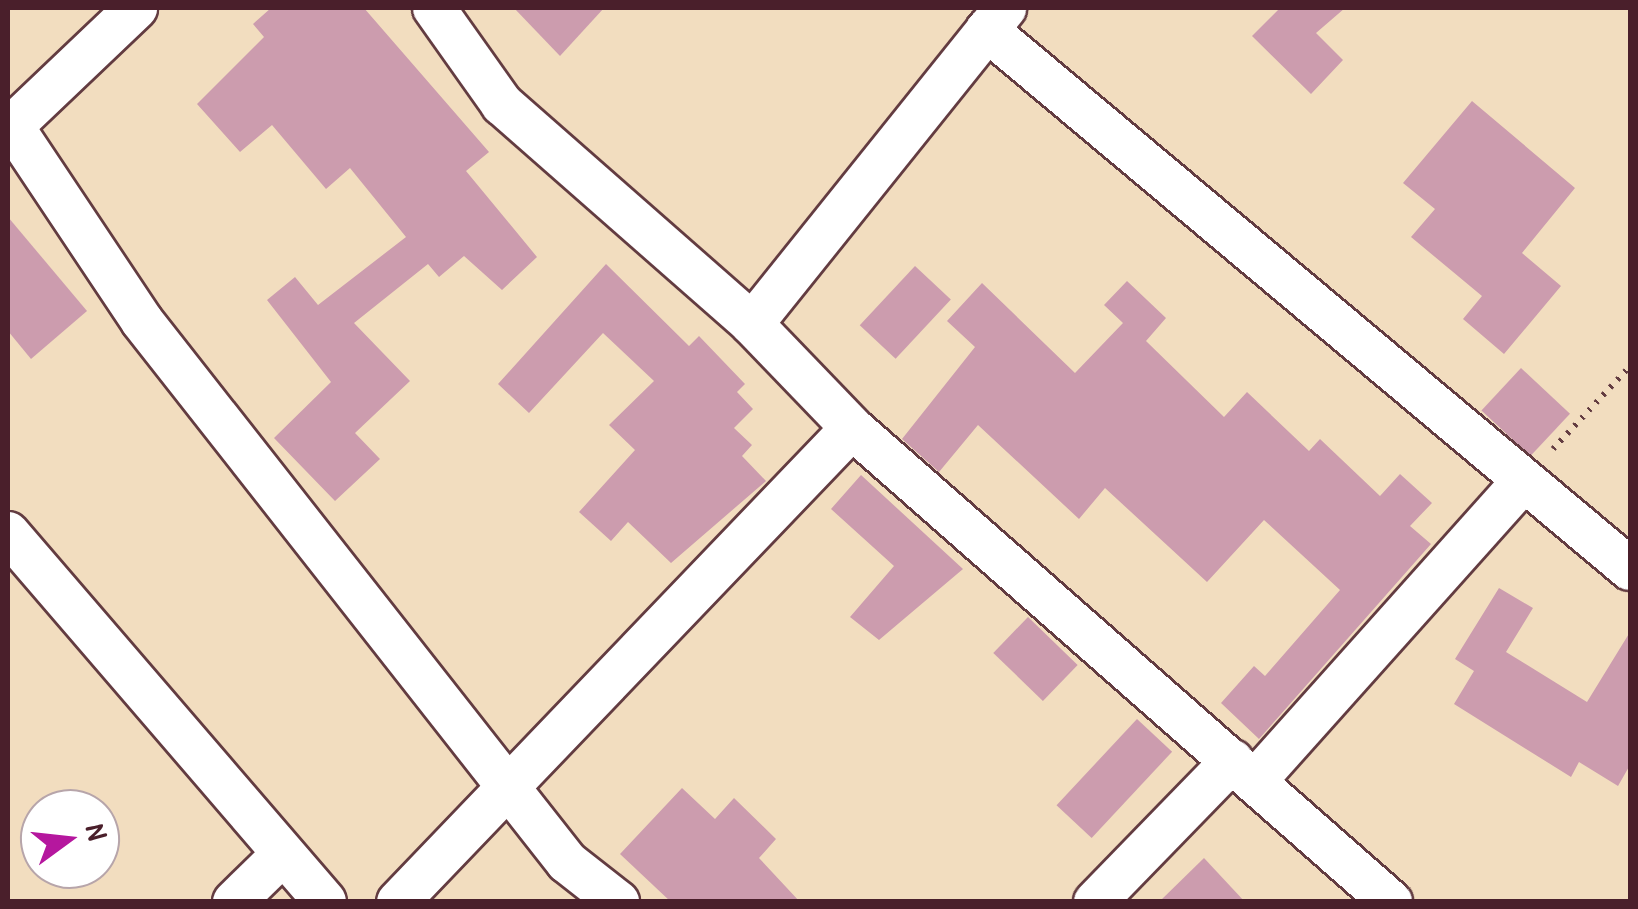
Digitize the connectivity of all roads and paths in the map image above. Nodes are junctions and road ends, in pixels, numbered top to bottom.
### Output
1 (136, 8) edge
2 (434, 8) edge
3 (996, 19) edge
4 (10, 128) edge
5 (752, 324) junction
6 (1630, 366) edge
7 (852, 428) junction
8 (1521, 483) junction
9 (8, 533) edge
10 (1630, 569) edge
11 (1243, 771) junction
12 (507, 782) junction
13 (279, 858) junction
14 (234, 902) edge
15 (325, 902) edge
16 (398, 902) edge
17 (618, 902) edge
18 (1095, 902) edge
19 (1391, 902) edge

1 - 4 street
2 - 5 street
3 - 5 street
3 - 8 street
4 - 12 street
5 - 7 street
6 - 8 path
7 - 11 street
7 - 12 street
8 - 10 street
8 - 11 street
9 - 13 street
11 - 18 street
11 - 19 street
12 - 16 street
12 - 17 street
13 - 14 street
13 - 15 street

